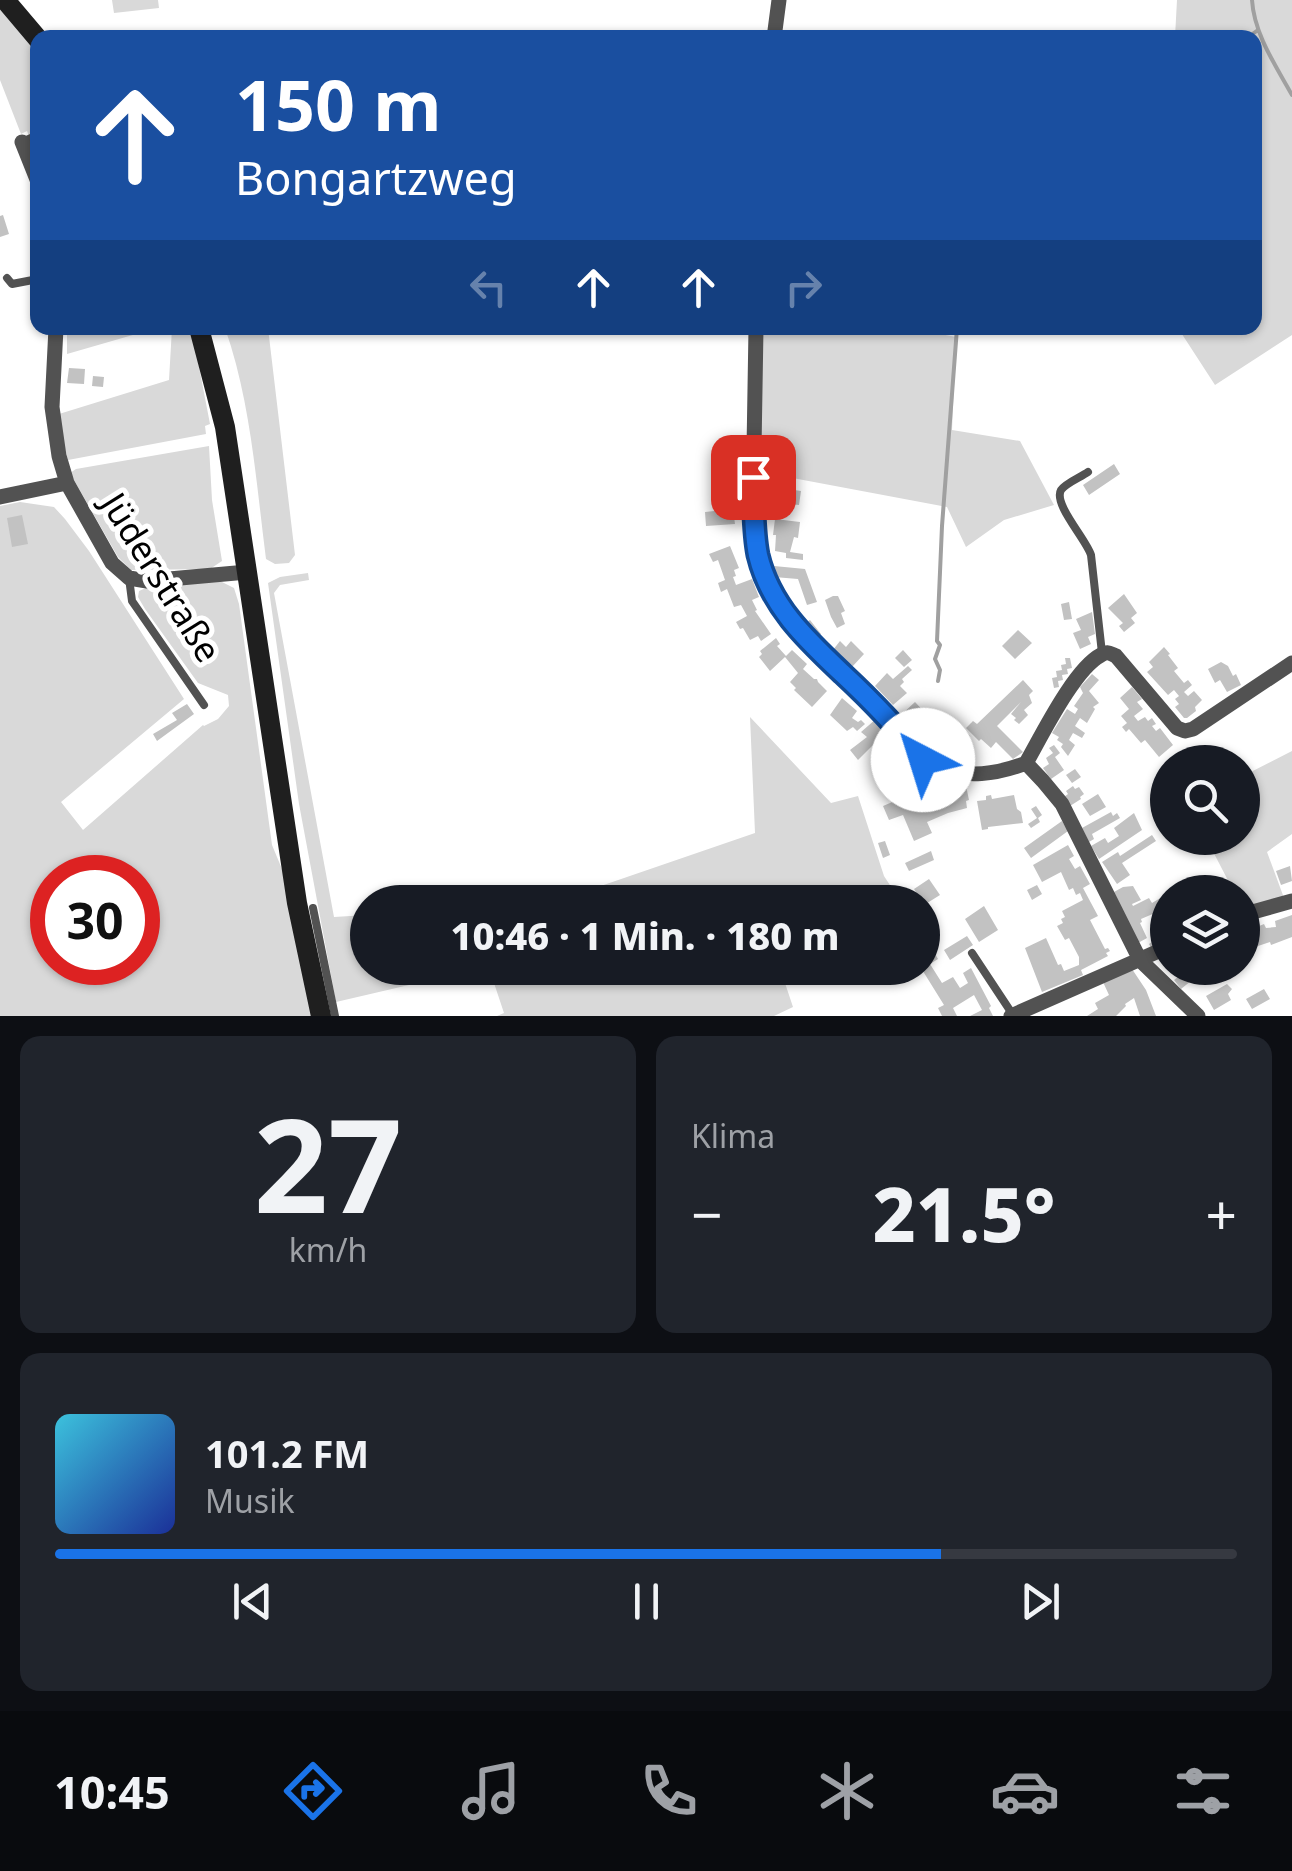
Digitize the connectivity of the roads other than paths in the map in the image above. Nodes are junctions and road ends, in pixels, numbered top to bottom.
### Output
1 (5, 0) edge
2 (779, 0) edge
3 (30, 30) edge
4 (775, 30) edge
5 (8, 278) dead end
6 (30, 281) edge
7 (56, 335) edge
8 (201, 335) edge
9 (756, 335) edge
10 (1088, 472) dead end
11 (68, 483) junction
12 (0, 497) edge
13 (247, 572) junction
14 (129, 578) junction
15 (1102, 654) junction
16 (1292, 663) edge
17 (204, 705) dead end
18 (1026, 763) junction
19 (1292, 901) edge
20 (313, 908) dead end
21 (1260, 910) edge
22 (972, 953) dead end
23 (1150, 955) edge
24 (1140, 960) junction
25 (319, 1008) edge
26 (335, 1016) edge
27 (1012, 1016) edge
28 (1198, 1016) edge

1 - 3 main road
2 - 4 street
5 - 6 lane
7 - 11 street, Jüderstraße
8 - 13 main road
9 - 18 street
10 - 15 lane
11 - 12 street
11 - 14 street, Jüderstraße
13 - 14 street
13 - 25 main road
14 - 17 lane, Jüderstraße
15 - 16 street
15 - 18 street
18 - 24 street
19 - 21 street
20 - 26 lane
22 - 27 lane
23 - 24 street
24 - 27 street
24 - 28 street

